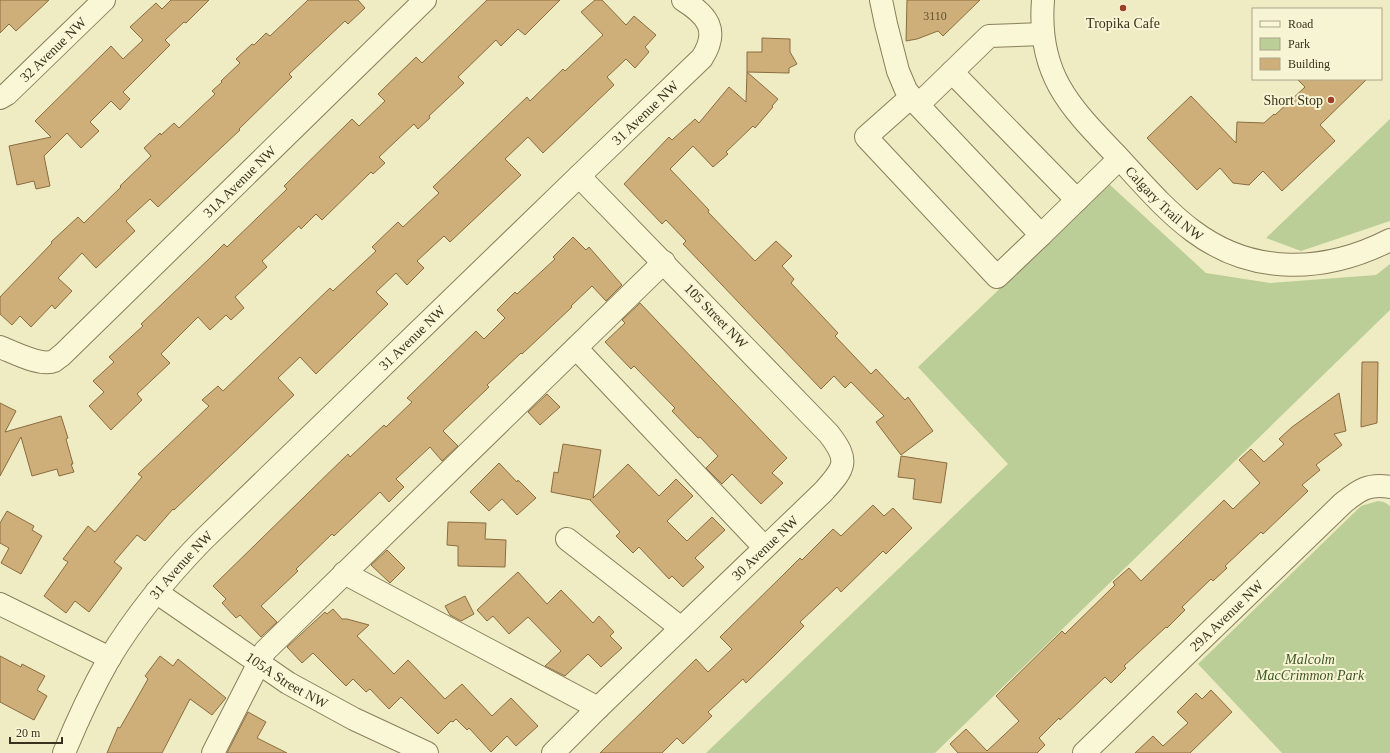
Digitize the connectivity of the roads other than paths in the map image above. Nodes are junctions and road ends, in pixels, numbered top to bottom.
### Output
1 (104, 0) edge
2 (425, 0) edge
3 (683, 0) edge
4 (881, 0) edge
5 (1043, 0) edge
6 (1043, 34) junction
7 (952, 72) junction
8 (0, 98) edge
9 (914, 101) junction
10 (1119, 159) junction
11 (579, 176) junction
12 (1077, 200) junction
13 (1041, 235) junction
14 (1390, 240) edge
15 (664, 262) junction
16 (0, 347) edge
17 (576, 348) junction
18 (843, 463) joint
19 (1382, 486) edge
20 (567, 539) dead end
21 (764, 547) junction
22 (344, 573) junction
23 (156, 592) junction
24 (0, 604) edge
25 (681, 628) junction
26 (110, 658) junction
27 (258, 663) junction
28 (598, 708) junction
29 (64, 753) edge
30 (214, 753) edge
31 (427, 753) edge
32 (553, 753) edge
33 (1084, 753) edge

1 - 8 street, 32 Avenue NW
2 - 16 street, 31A Avenue NW
3 - 11 street, 31 Avenue NW
4 - 9 street
5 - 6 street, Calgary Trail NW
6 - 7 street
6 - 10 street, Calgary Trail NW
7 - 9 street
7 - 12 street
9 - 13 street
9 - 13 street
10 - 12 street
10 - 14 street, Calgary Trail NW
11 - 15 street, 105 Street NW
11 - 23 street, 31 Avenue NW
12 - 13 street
15 - 17 street
15 - 18 street, 105 Street NW
17 - 21 street
17 - 22 street
18 - 21 street, 30 Avenue NW
19 - 33 street, 29A Avenue NW
20 - 25 street
21 - 25 street, 30 Avenue NW
22 - 27 street
22 - 28 street
23 - 26 street, 31 Avenue NW
23 - 27 street, 105A Street NW
24 - 26 street
25 - 28 street, 30 Avenue NW
26 - 29 street, 31 Avenue NW
27 - 30 street
27 - 31 street, 105A Street NW
28 - 32 street, 30 Avenue NW

